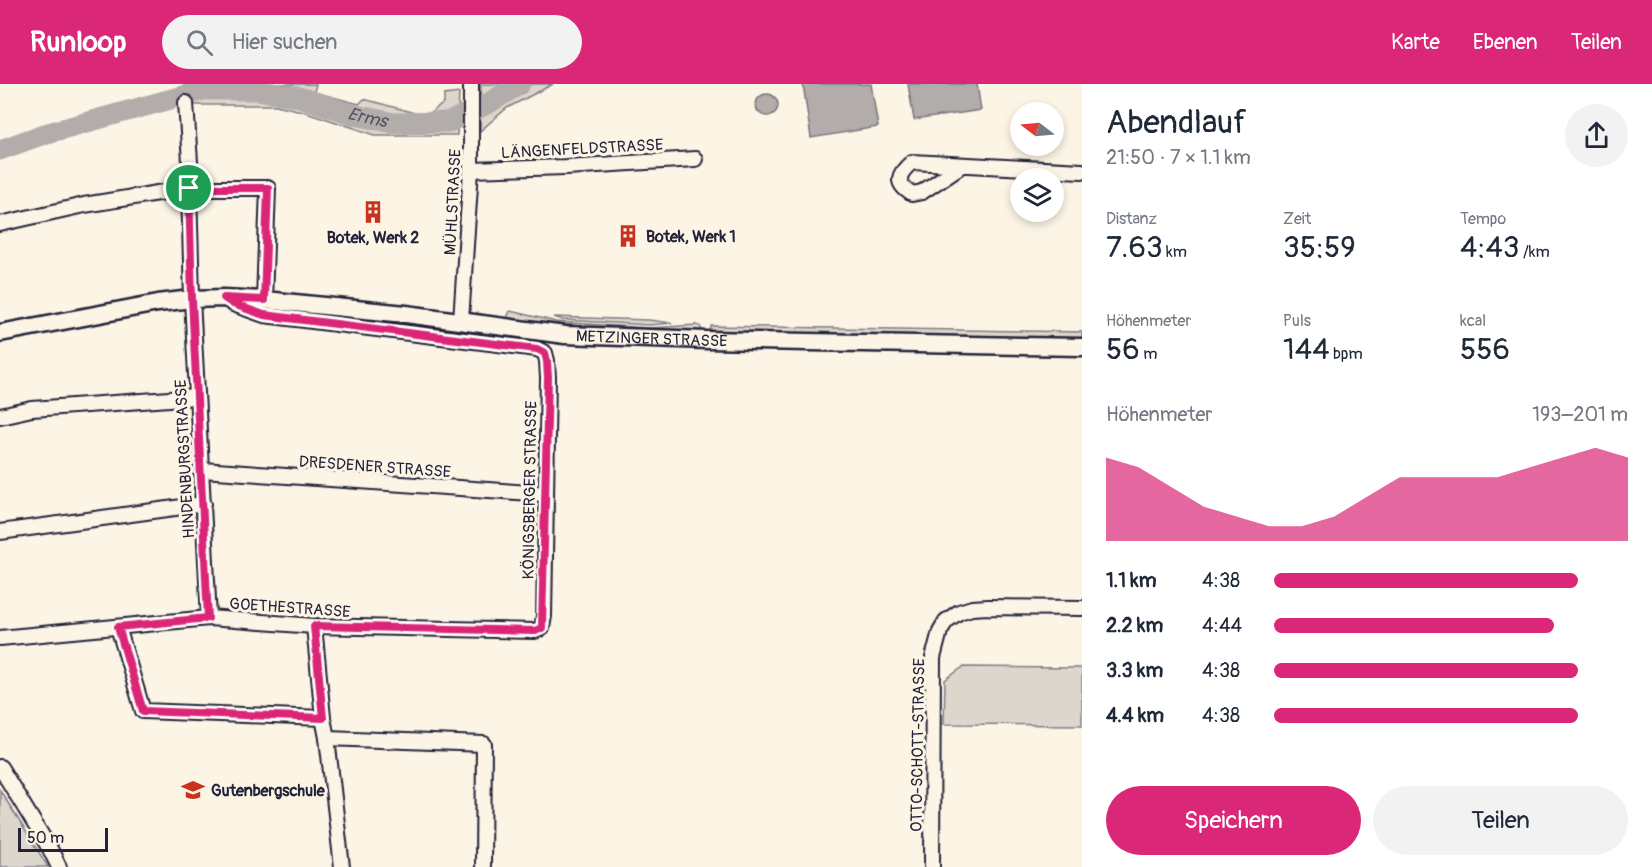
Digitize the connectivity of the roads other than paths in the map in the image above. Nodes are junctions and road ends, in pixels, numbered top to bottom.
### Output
1 (471, 84) edge
2 (186, 103) dead end
3 (694, 159) dead end
4 (962, 165) junction
5 (471, 170) junction
6 (1082, 171) edge
7 (189, 188) junction
8 (0, 224) edge
9 (224, 298) junction
10 (192, 299) junction
11 (264, 300) junction
12 (462, 321) junction
13 (0, 333) edge
14 (1082, 347) edge
15 (545, 353) joint
16 (197, 397) junction
17 (0, 416) edge
18 (202, 470) junction
19 (545, 494) junction
20 (204, 504) junction
21 (0, 532) edge
22 (1082, 608) edge
23 (208, 618) junction
24 (314, 626) junction
25 (118, 627) junction
26 (542, 628) joint
27 (0, 638) edge
28 (323, 718) junction
29 (327, 738) junction
30 (0, 767) edge
31 (59, 867) edge
32 (342, 867) edge
33 (483, 867) edge
34 (932, 867) edge

1 - 5 street, MÜHLSTRASSE
2 - 7 street, HINDENBURGSTRASSE
3 - 5 street, LÄNGENFELDSTRASSE
4 - 4 street
4 - 6 street
5 - 12 street, MÜHLSTRASSE
7 - 8 street
7 - 10 street, HINDENBURGSTRASSE
7 - 11 street
9 - 10 street, METZINGER STRASSE
9 - 11 street, METZINGER STRASSE
9 - 15 street, METZINGER STRASSE
10 - 13 street, METZINGER STRASSE
10 - 16 street, HINDENBURGSTRASSE
11 - 12 street, METZINGER STRASSE
12 - 14 street, METZINGER STRASSE
15 - 19 street, KÖNIGSBERGER STRASSE
16 - 17 street
16 - 18 street, HINDENBURGSTRASSE
18 - 19 street, DRESDENER STRASSE
18 - 20 street, HINDENBURGSTRASSE
19 - 26 street, KÖNIGSBERGER STRASSE
20 - 21 street
20 - 23 street, HINDENBURGSTRASSE
22 - 34 street, OTTO-SCHOTT-STRASSE
23 - 24 street, GOETHESTRASSE
23 - 25 street, GOETHESTRASSE
24 - 26 street, GOETHESTRASSE
24 - 28 street
25 - 27 street, GOETHESTRASSE
25 - 28 street
28 - 29 street
29 - 32 street
29 - 33 street
30 - 31 street

